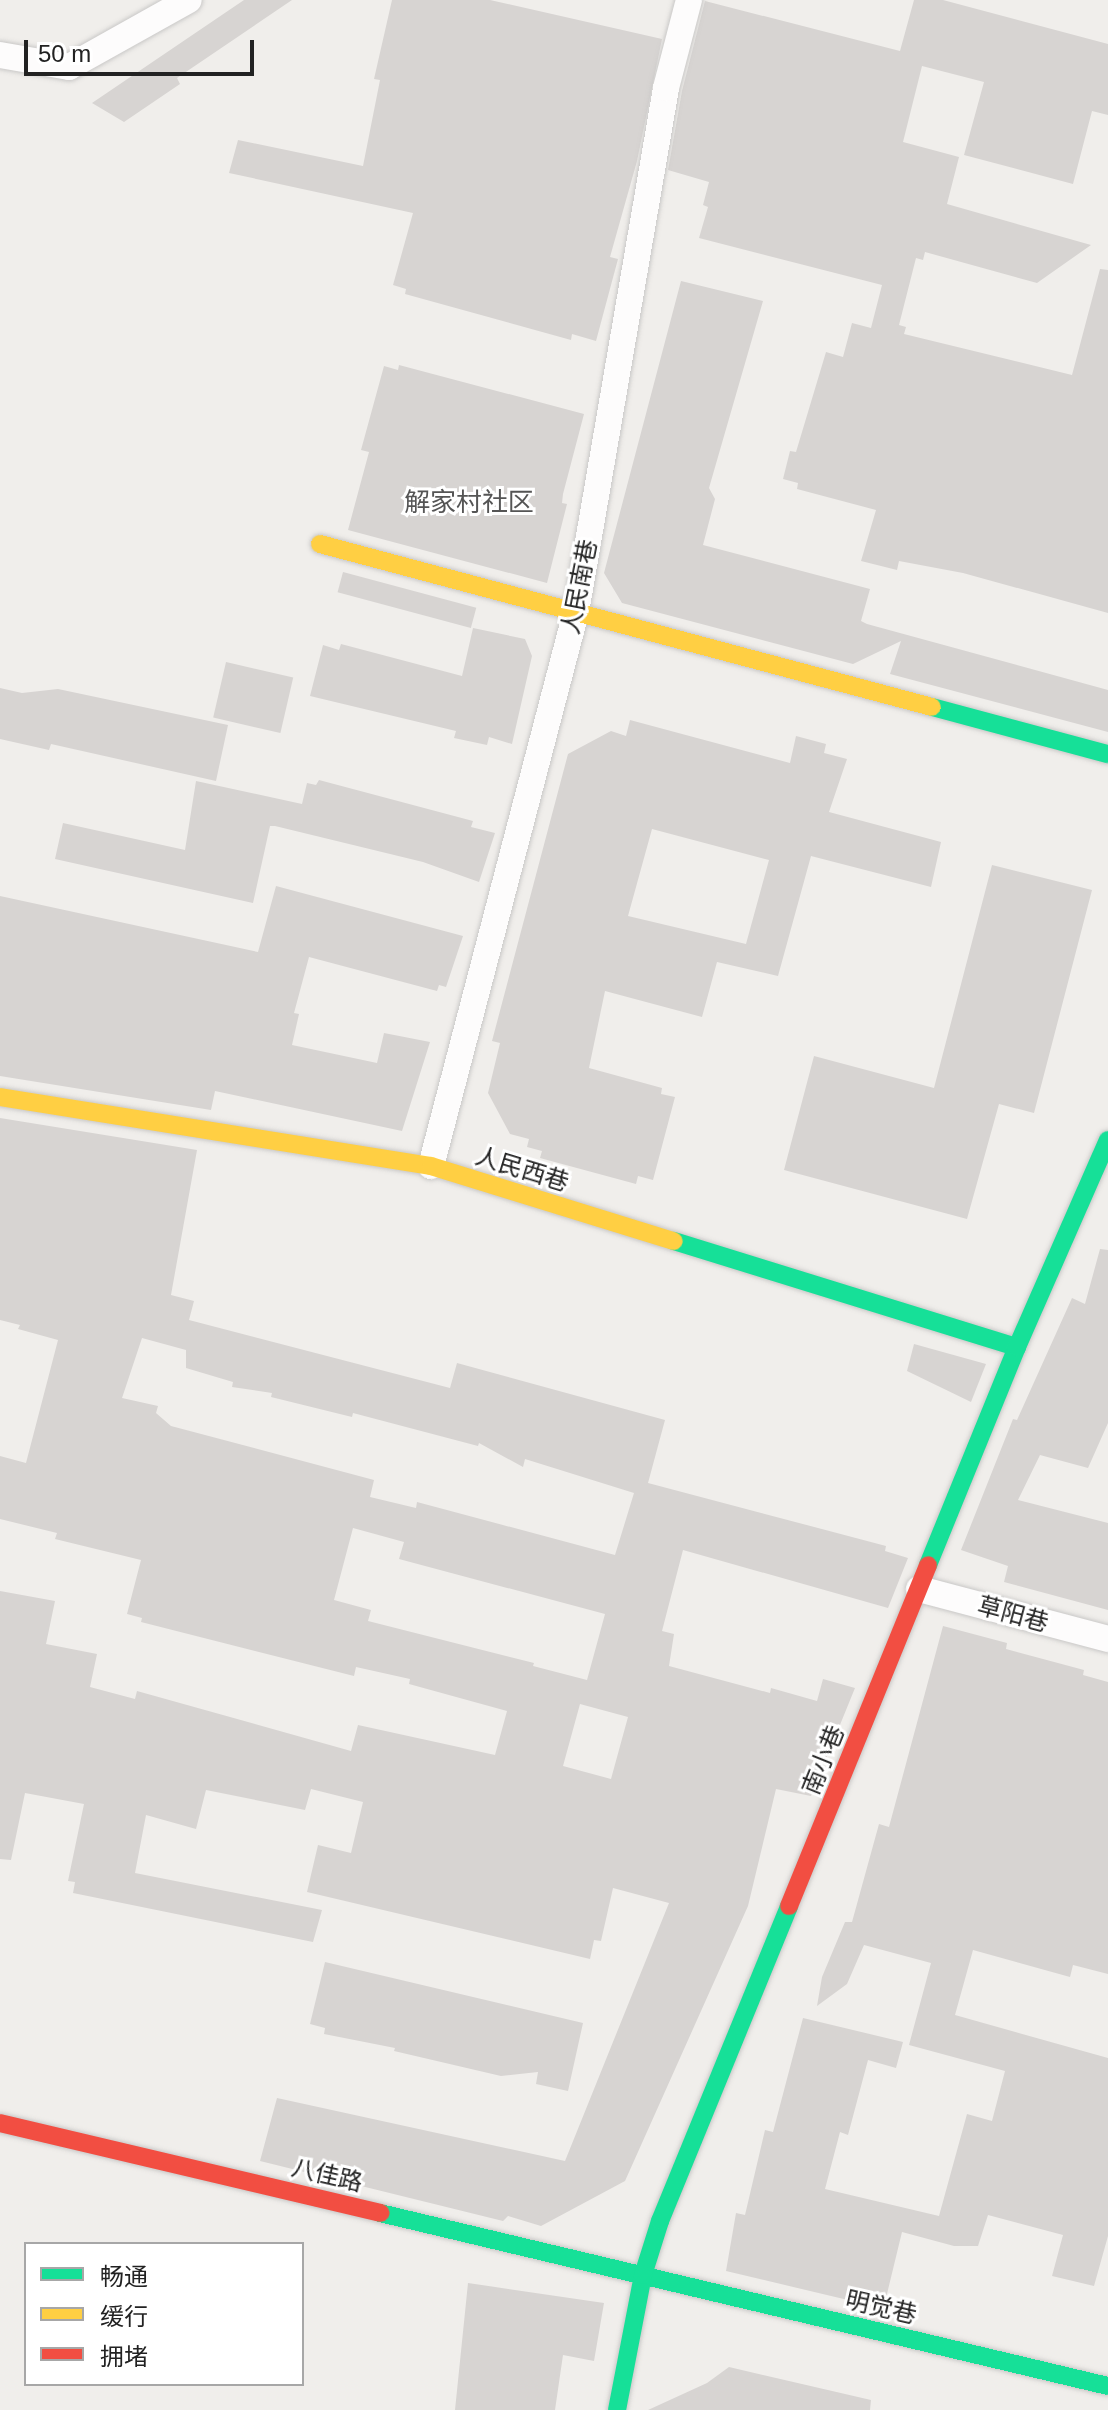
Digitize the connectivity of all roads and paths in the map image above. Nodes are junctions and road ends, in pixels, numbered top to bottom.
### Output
1 (189, 0) edge
2 (689, 0) edge
3 (0, 55) edge
4 (320, 544) dead end
5 (576, 612) junction
6 (1108, 754) edge
7 (0, 1097) edge
8 (1108, 1140) edge
9 (431, 1166) junction
10 (1017, 1347) junction
11 (919, 1589) junction
12 (1108, 1639) edge
13 (0, 2123) edge
14 (643, 2275) junction
15 (1108, 2386) edge
16 (617, 2410) edge

1 - 3 street
2 - 5 street, 人民南巷
4 - 5 street
5 - 6 street
5 - 9 street, 人民南巷
7 - 9 street, 人民西巷
8 - 10 street, 南小巷
9 - 10 street, 人民西巷
10 - 11 street, 南小巷
11 - 12 street, 草阳巷
11 - 14 street, 南小巷
13 - 14 street, 八佳路
14 - 15 street, 明觉巷
14 - 16 street, 南小巷

